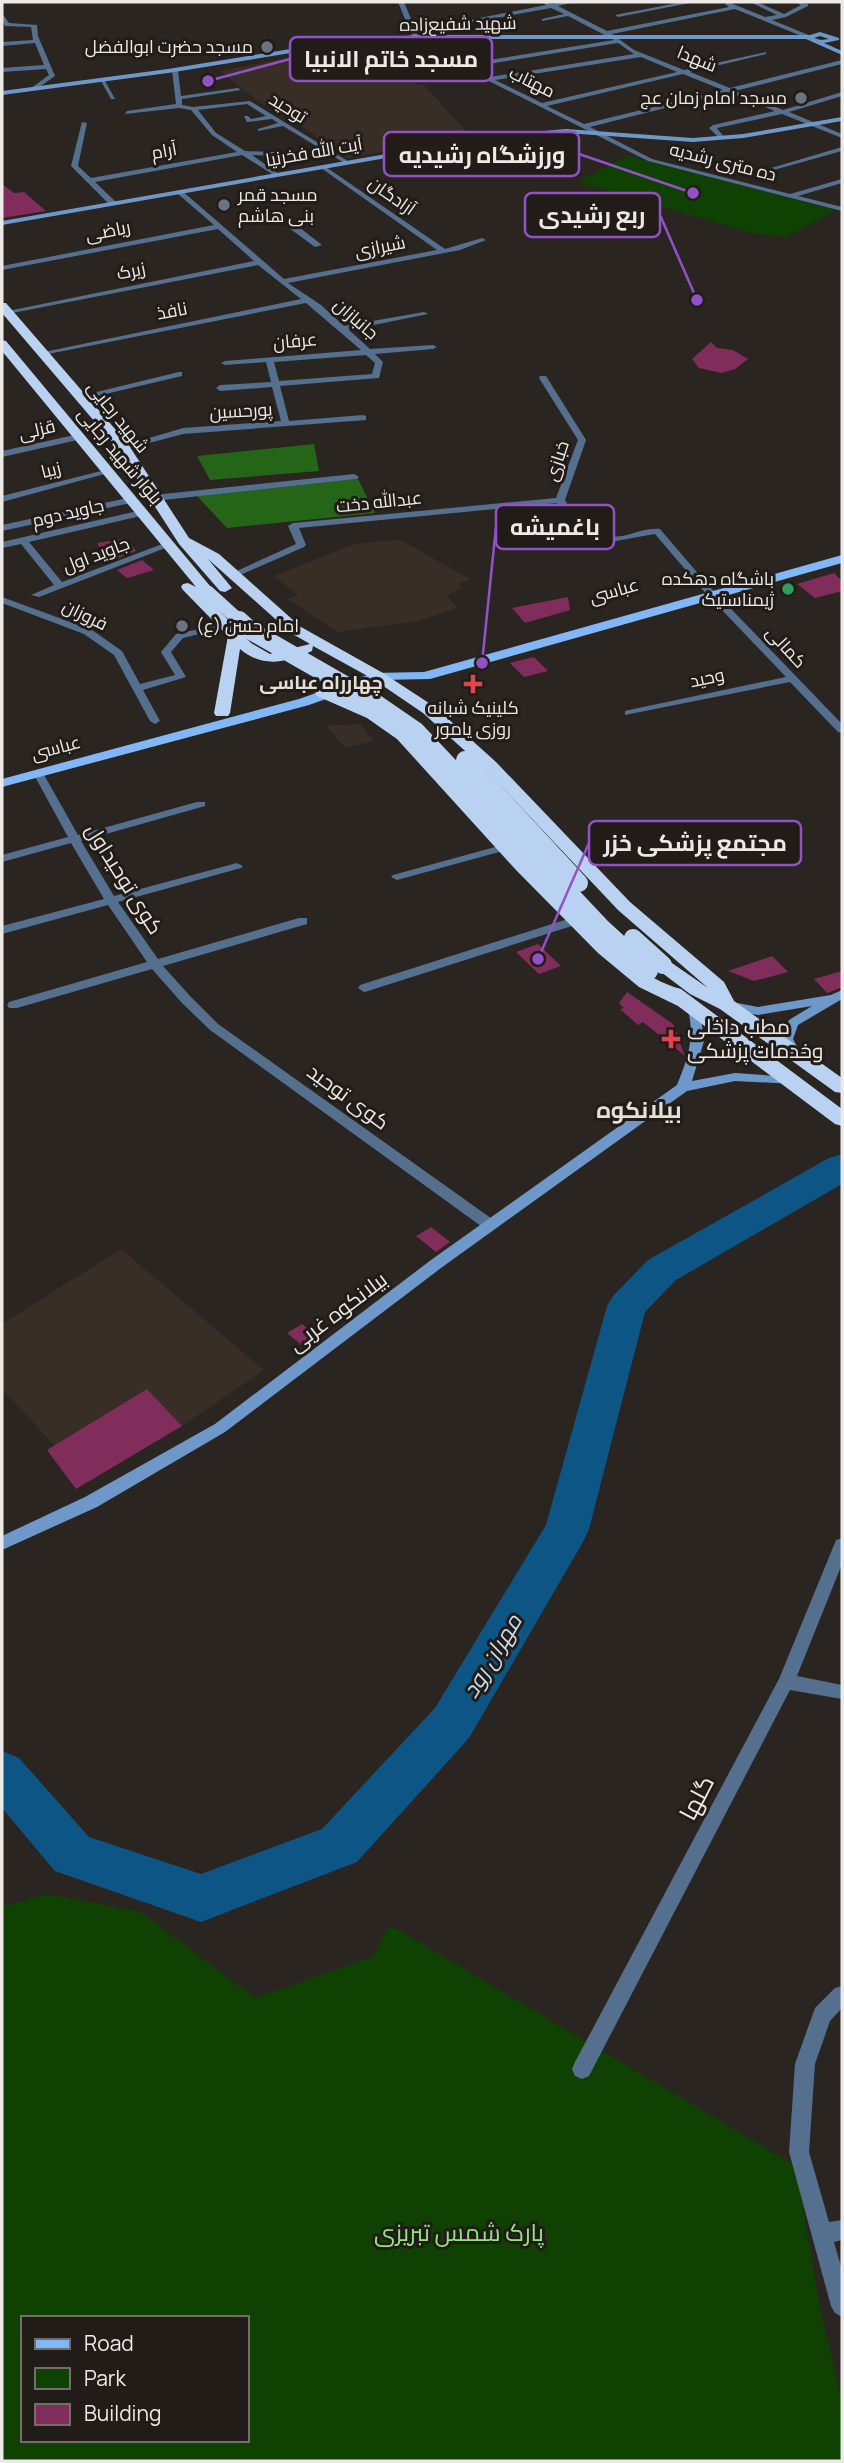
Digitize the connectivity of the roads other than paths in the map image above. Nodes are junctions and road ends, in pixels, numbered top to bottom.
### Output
1 (401, 2) edge
2 (545, 2) edge
3 (572, 2) edge
4 (692, 2) edge
5 (723, 2) edge
6 (753, 2) edge
7 (798, 2) edge
8 (552, 5) junction
9 (736, 7) junction
10 (651, 9) junction
11 (570, 14) junction
12 (2, 15) edge
13 (618, 16) dead end
14 (784, 16) junction
15 (673, 19) junction
16 (765, 19) junction
17 (544, 20) dead end
18 (452, 24) dead end
19 (838, 29) dead end
20 (606, 33) junction
21 (820, 34) junction
22 (415, 37) junction
23 (839, 37) edge
24 (617, 39) junction
25 (810, 39) junction
26 (38, 41) junction
27 (830, 42) junction
28 (2, 44) edge
29 (842, 52) edge
30 (764, 53) dead end
31 (642, 54) junction
32 (842, 62) edge
33 (463, 66) junction
34 (49, 68) junction
35 (175, 70) junction
36 (2, 71) edge
37 (686, 71) junction
38 (416, 74) dead end
39 (489, 79) junction
40 (102, 80) junction
41 (33, 89) junction
42 (238, 90) dead end
43 (730, 90) junction
44 (2, 93) edge
45 (842, 94) edge
46 (113, 98) dead end
47 (179, 102) junction
48 (542, 105) junction
49 (193, 109) junction
50 (263, 111) junction
51 (782, 111) junction
52 (127, 113) dead end
53 (272, 117) junction
54 (842, 119) edge
55 (84, 123) dead end
56 (283, 124) junction
57 (812, 124) junction
58 (586, 126) junction
59 (260, 130) dead end
60 (601, 133) junction
61 (842, 136) edge
62 (721, 138) junction
63 (842, 149) edge
64 (243, 153) junction
65 (298, 155) dead end
66 (348, 163) junction
67 (323, 167) junction
68 (754, 174) dead end
69 (277, 175) junction
70 (89, 181) junction
71 (842, 181) edge
72 (181, 192) junction
73 (792, 195) junction
74 (113, 203) junction
75 (842, 209) edge
76 (2, 223) edge
77 (220, 226) junction
78 (292, 226) dead end
79 (482, 240) dead end
80 (318, 246) dead end
81 (443, 251) junction
82 (261, 262) junction
83 (2, 268) edge
84 (283, 282) junction
85 (308, 300) junction
86 (4, 309) edge
87 (424, 314) dead end
88 (343, 329) junction
89 (2, 344) edge
90 (433, 347) dead end
91 (368, 351) junction
92 (43, 353) junction
93 (269, 359) junction
94 (225, 363) dead end
95 (179, 374) dead end
96 (543, 378) dead end
97 (276, 383) junction
98 (220, 388) dead end
99 (80, 397) junction
100 (363, 418) dead end
101 (286, 424) junction
102 (79, 437) junction
103 (123, 447) junction
104 (2, 454) edge
105 (108, 472) junction
106 (354, 477) dead end
107 (155, 498) junction
108 (2, 499) edge
109 (132, 500) junction
110 (560, 500) junction
111 (142, 513) junction
112 (2, 528) edge
113 (23, 540) junction
114 (2, 545) edge
115 (168, 545) junction
116 (842, 548) edge
117 (842, 559) edge
118 (230, 581) junction
119 (60, 586) junction
120 (708, 591) junction
121 (36, 595) dead end
122 (2, 600) edge
123 (231, 631) junction
124 (312, 640) junction
125 (378, 676) junction
126 (791, 678) junction
127 (138, 688) junction
128 (323, 694) junction
129 (629, 712) dead end
130 (222, 713) junction
131 (155, 721) dead end
132 (842, 730) edge
133 (38, 773) junction
134 (2, 775) edge
135 (2, 783) edge
136 (526, 803) junction
137 (201, 804) dead end
138 (478, 816) junction
139 (76, 840) junction
140 (506, 847) junction
141 (2, 859) edge
142 (237, 866) dead end
143 (397, 877) dead end
144 (110, 900) junction
145 (303, 921) dead end
146 (574, 921) junction
147 (2, 930) edge
148 (155, 964) junction
149 (656, 968) junction
150 (364, 988) dead end
151 (837, 996) edge
152 (184, 1001) joint
153 (13, 1004) dead end
154 (689, 1005) junction
155 (727, 1005) junction
156 (794, 1052) junction
157 (790, 1081) junction
158 (683, 1087) junction
159 (842, 1087) edge
160 (840, 1117) edge
161 (490, 1225) junction
162 (2, 1543) edge
163 (842, 1545) edge
164 (786, 1682) junction
165 (842, 1692) edge
166 (842, 1995) edge
167 (582, 2069) dead end
168 (832, 2232) edge
169 (842, 2306) edge

1 - 22 street
2 - 8 street, شهدا
3 - 8 street
4 - 10 street
5 - 9 street
6 - 14 street
7 - 14 street
8 - 11 street, شهدا
8 - 18 street
9 - 15 street
9 - 16 street
10 - 13 street
10 - 15 street
11 - 17 street
11 - 20 street, شهدا
12 - 26 street
14 - 16 street
15 - 20 street
16 - 25 street
19 - 21 street
20 - 24 street, شهدا
21 - 23 street
21 - 25 street
22 - 24 street, شهید شفیع‌زاده
22 - 33 street, مهتاب
22 - 35 street, شهید شفیع‌زاده
23 - 27 street
24 - 25 street, شهید شفیع‌زاده
24 - 31 street, شهدا
24 - 33 street
25 - 27 street
25 - 29 street
26 - 28 street
26 - 34 street
27 - 29 street
30 - 37 street
31 - 37 street, شهدا
31 - 39 street
32 - 43 street
33 - 38 street
33 - 39 street, مهتاب
34 - 36 street
34 - 41 street
35 - 40 street, شهید شفیع‌زاده
35 - 47 street
37 - 43 street, شهدا
37 - 48 street
39 - 48 street, مهتاب
40 - 41 street, شهید شفیع‌زاده
40 - 46 street
41 - 44 street, شهید شفیع‌زاده
42 - 47 street
43 - 51 street, شهدا
43 - 58 street
45 - 51 street
47 - 49 street
47 - 52 street
48 - 58 street, مهتاب
49 - 50 street, توحید
49 - 64 street
50 - 53 street, توحید
50 - 53 street
51 - 57 street, شهدا
51 - 62 street
53 - 56 street, توحید
54 - 57 street, آیت الله فخرنیا
55 - 70 street
56 - 59 street
56 - 66 street, توحید
57 - 61 street, شهدا
57 - 62 street, آیت الله فخرنیا
58 - 60 street, مهتاب
60 - 62 street, آیت الله فخرنیا
60 - 66 street, آیت الله فخرنیا
60 - 73 street, ده متری رشدیه
63 - 68 street
64 - 65 street, آرام
64 - 69 street
64 - 70 street, آرام
66 - 67 street, آیت الله فخرنیا
67 - 69 street, آیت الله فخرنیا
67 - 81 street, آزادگان
69 - 72 street, آیت الله فخرنیا
70 - 74 street
71 - 73 street
72 - 74 street, آیت الله فخرنیا
72 - 77 street, جانبازان
73 - 75 street, ده متری رشدیه
74 - 76 street, آیت الله فخرنیا
77 - 82 street, جانبازان
77 - 83 street, ریاضی
78 - 80 street
79 - 81 street, شیرازی
81 - 84 street, شیرازی
82 - 84 street, جانبازان
82 - 86 street, زیرک
84 - 85 street, جانبازان
85 - 88 street, جانبازان
85 - 92 street, نافذ
86 - 92 highway, شهید رجایی
87 - 88 street
88 - 91 street, جانبازان
89 - 102 highway, بلوار شهید رجایی
90 - 91 street, عرفان
91 - 93 street, عرفان
91 - 97 street, جانبازان
92 - 99 highway, شهید رجایی
93 - 94 street, عرفان
93 - 97 street
95 - 99 street
96 - 110 street, خبازی
97 - 98 street, جانبازان
97 - 101 street
99 - 103 highway, شهید رجایی
100 - 101 street, پورحسین
101 - 103 street, پورحسین
102 - 104 street, قزلی
102 - 105 highway, بلوار شهید رجایی
103 - 107 highway, شهید رجایی
105 - 108 street, زیبا
105 - 109 highway, بلوار شهید رجایی
106 - 107 street
107 - 118 highway, شهید رجایی
109 - 111 highway, بلوار شهید رجایی
109 - 112 street
110 - 118 street, عبدالله دخت
110 - 120 street, خبازی
111 - 113 street, جاوید دوم
111 - 115 highway, بلوار شهید رجایی
113 - 114 street, جاوید دوم
113 - 119 street
115 - 119 street, جاوید اول
115 - 123 highway
115 - 149 highway, بلوار شهید رجایی, bridge
116 - 120 main road, عباسى
117 - 120 main road, عباسى
118 - 124 highway
118 - 149 highway, bridge
119 - 121 street, جاوید اول
120 - 125 main road, عباسى
120 - 126 street, کمالی
122 - 127 street, فروزان
123 - 124 highway
123 - 127 street
123 - 130 highway
124 - 125 highway
125 - 128 main road, عباسى
125 - 136 highway
126 - 129 street, وحید
126 - 132 street, کمالی
127 - 131 street, فروزان
128 - 130 main road, عباسى
128 - 133 main road, عباسى
128 - 138 highway
130 - 134 main road, عباسى
133 - 135 main road, عباسى
133 - 139 street, کوی توحیداول
136 - 138 highway
136 - 155 highway
137 - 139 street
138 - 140 highway
139 - 141 street
139 - 144 street, کوی توحیداول
140 - 143 street
140 - 146 highway
142 - 144 street
144 - 147 street
144 - 148 street, کوی توحیداول
145 - 148 street
146 - 150 street
146 - 154 highway
148 - 152 street, کوی توحیداول
148 - 153 street
149 - 154 highway
149 - 155 highway
151 - 155 street
151 - 156 street
152 - 161 street, کوی توحید
154 - 157 highway
154 - 158 street
155 - 156 highway
156 - 159 highway
157 - 158 street, بیلانکوه غربی
157 - 160 highway
158 - 161 street, بیلانکوه غربی
161 - 162 street, بیلانکوه غربی
163 - 164 street, گلها
164 - 165 street
164 - 167 street, گلها
166 - 168 street
168 - 169 street

